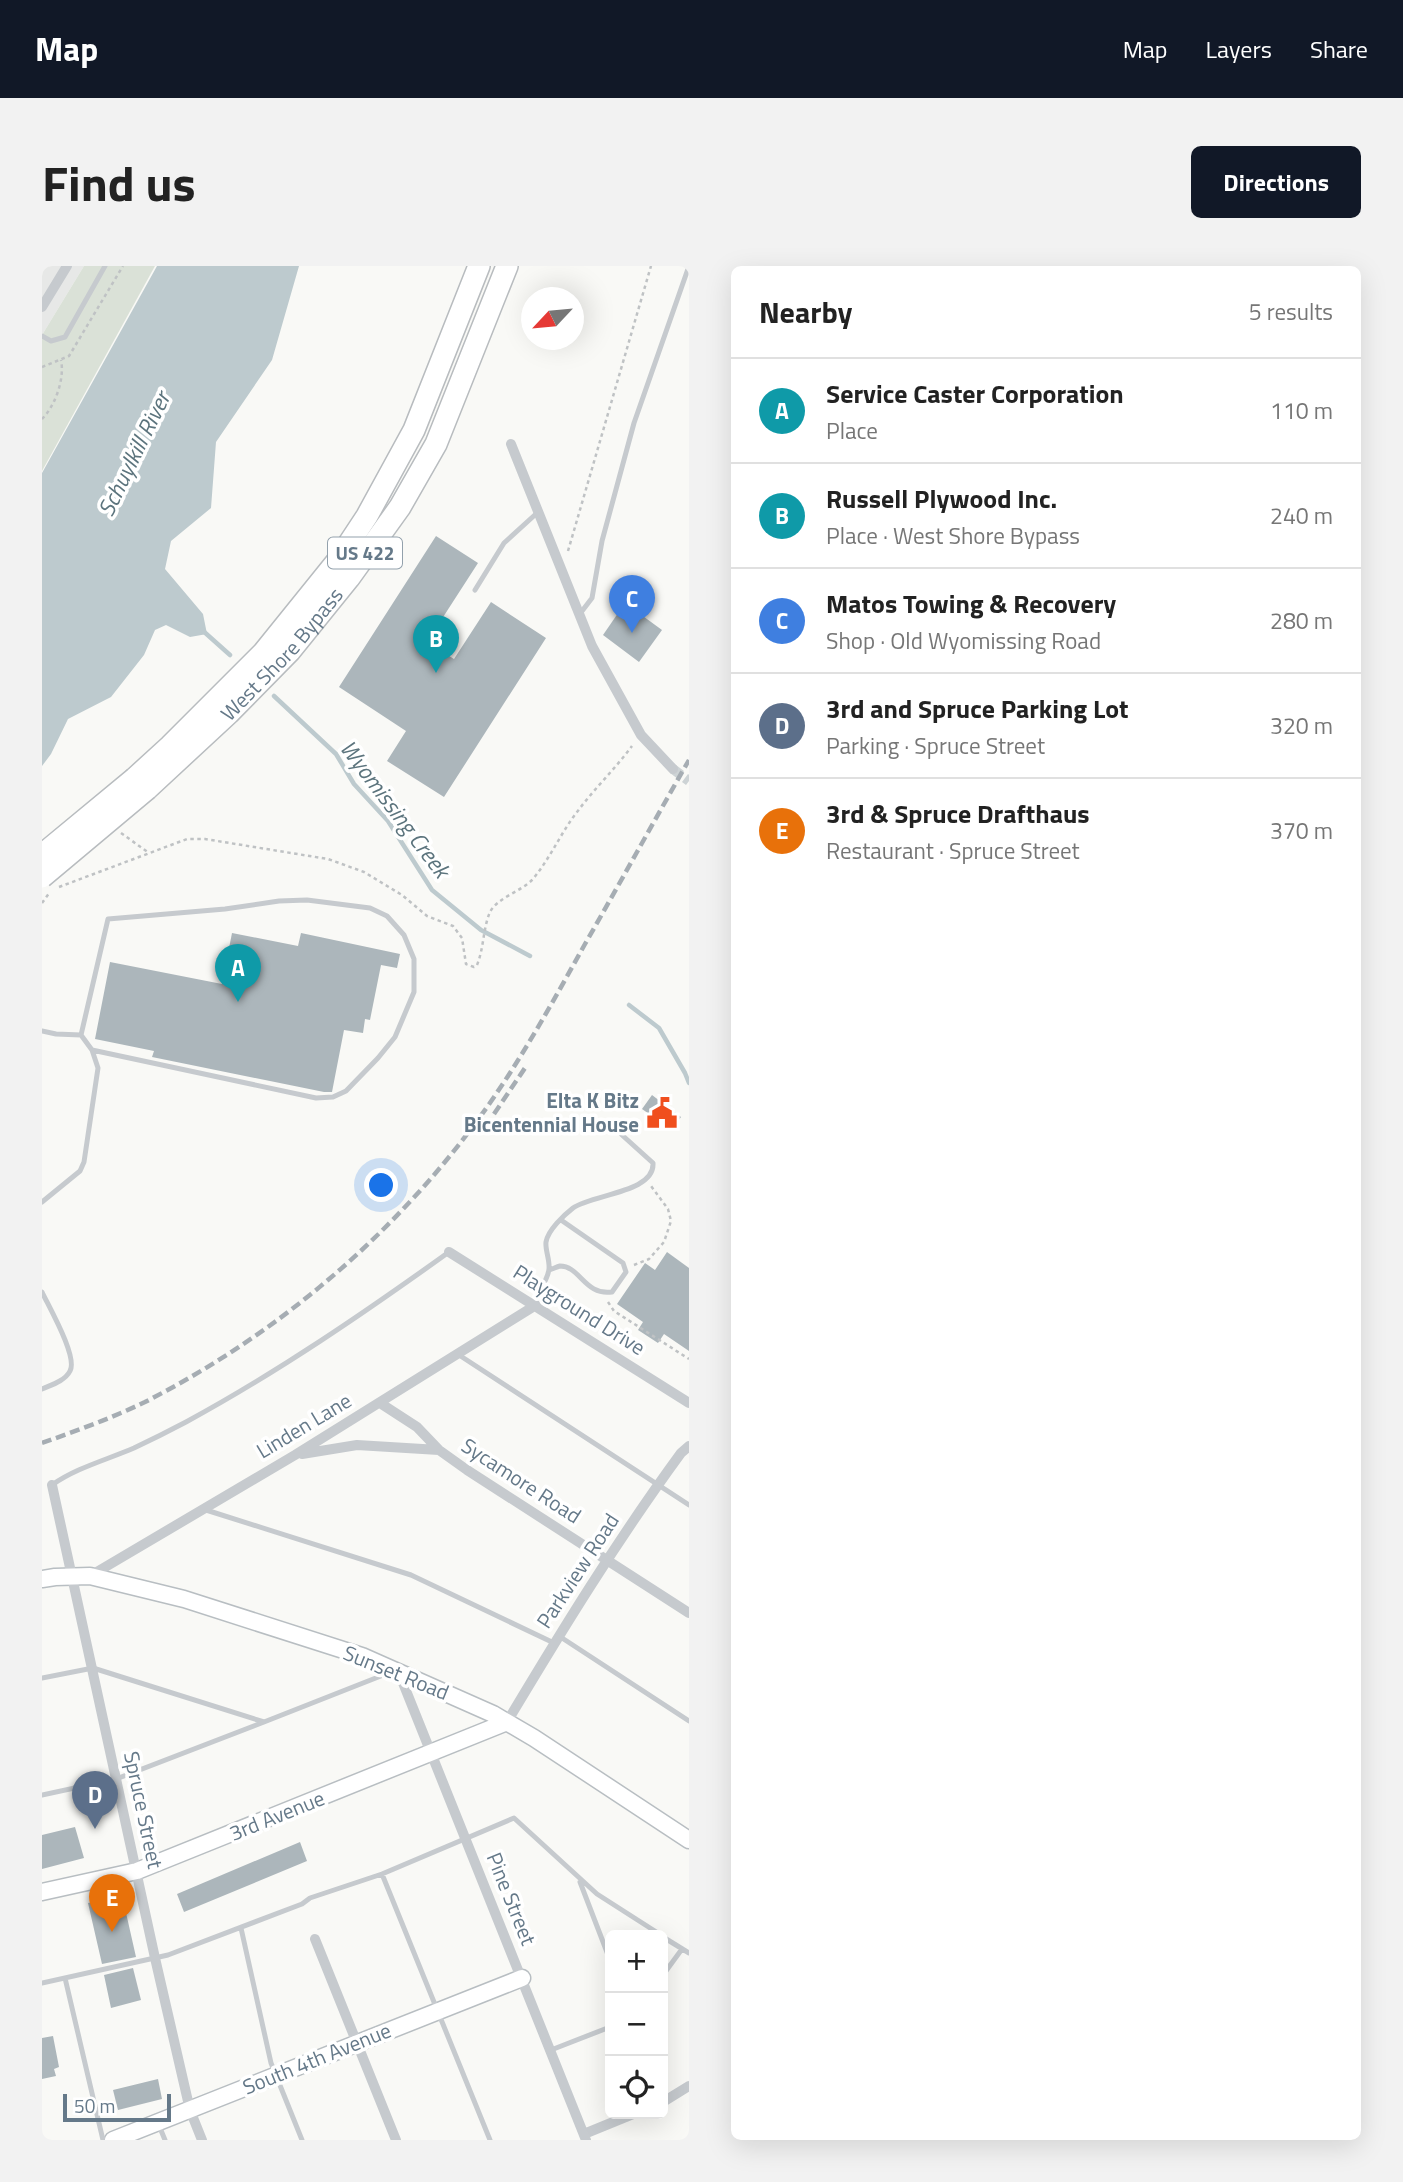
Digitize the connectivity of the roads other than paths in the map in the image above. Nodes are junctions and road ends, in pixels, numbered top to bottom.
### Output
1 (67, 266) edge
2 (106, 266) edge
3 (479, 266) edge
4 (507, 266) edge
5 (689, 266) edge
6 (42, 307) edge
7 (42, 336) edge
8 (511, 444) dead end
9 (537, 513) junction
10 (474, 590) dead end
11 (579, 615) junction
12 (673, 769) tunnel mouth
13 (141, 783) junction
14 (42, 855) edge
15 (47, 883) edge
16 (42, 1031) edge
17 (81, 1035) junction
18 (92, 1050) junction
19 (622, 1135) dead end
20 (42, 1202) edge
21 (561, 1220) junction
22 (449, 1251) joint
23 (549, 1270) junction
24 (42, 1292) edge
25 (535, 1304) junction
26 (456, 1353) junction
27 (42, 1389) edge
28 (380, 1403) junction
29 (689, 1403) edge
30 (689, 1446) edge
31 (439, 1450) junction
32 (295, 1455) junction
33 (52, 1485) joint
34 (658, 1485) junction
35 (689, 1505) edge
36 (203, 1509) junction
37 (609, 1560) junction
38 (73, 1576) junction
39 (90, 1576) junction
40 (42, 1580) edge
41 (689, 1613) edge
42 (557, 1640) junction
43 (93, 1668) junction
44 (397, 1672) junction
45 (42, 1678) edge
46 (689, 1721) edge
47 (264, 1722) junction
48 (508, 1723) junction
49 (432, 1754) junction
50 (116, 1779) junction
51 (42, 1795) edge
52 (466, 1840) junction
53 (689, 1840) edge
54 (137, 1871) junction
55 (382, 1874) junction
56 (579, 1879) junction
57 (42, 1892) edge
58 (241, 1928) junction
59 (653, 1930) edge
60 (315, 1939) dead end
61 (668, 1940) edge
62 (605, 1948) edge
63 (682, 1949) junction
64 (689, 1954) edge
65 (155, 1958) junction
66 (668, 1968) edge
67 (65, 1978) junction
68 (522, 1978) junction
69 (42, 1983) edge
70 (436, 2012) junction
71 (605, 2029) edge
72 (357, 2042) junction
73 (550, 2050) junction
74 (276, 2075) junction
75 (689, 2086) edge
76 (668, 2099) edge
77 (190, 2110) junction
78 (623, 2119) edge
79 (158, 2122) junction
80 (585, 2137) edge
81 (103, 2140) edge
82 (113, 2140) edge
83 (165, 2140) edge
84 (202, 2140) edge
85 (302, 2140) edge
86 (396, 2140) edge
87 (490, 2140) edge

1 - 6 street
2 - 7 lane
3 - 13 highway, West Shore Bypass / US 422
4 - 13 highway, West Shore Bypass / US 422
5 - 11 lane
8 - 9 street
9 - 10 lane
9 - 11 street
11 - 12 street
13 - 14 highway, West Shore Bypass / US 422, bridge
13 - 15 highway, West Shore Bypass / US 422, bridge
16 - 17 lane
17 - 18 lane
17 - 18 lane
18 - 20 lane
19 - 21 lane
21 - 23 lane
21 - 23 lane
22 - 25 street, Playground Drive
22 - 33 lane
23 - 25 lane
24 - 27 lane
25 - 26 street, Linden Lane
25 - 29 street, Playground Drive
26 - 28 street, Linden Lane
26 - 34 lane
28 - 31 street, Sycamore Road
28 - 32 street, Linden Lane
30 - 34 street, Parkview Road
31 - 32 street, Sycamore Road
31 - 37 street, Sycamore Road
32 - 36 street, Linden Lane
33 - 38 street, Spruce Street
34 - 35 lane
34 - 37 street, Parkview Road
36 - 39 street, Linden Lane
36 - 42 lane
37 - 41 street, Sycamore Road
37 - 42 street, Parkview Road
38 - 39 street, Sunset Road
38 - 40 street, Sunset Road
38 - 43 street, Spruce Street
39 - 44 street, Sunset Road
42 - 46 lane
42 - 48 street, Parkview Road
43 - 45 lane
43 - 47 lane
43 - 50 street, Spruce Street
44 - 47 lane
44 - 48 street, Sunset Road
44 - 49 street, Pine Street
47 - 50 lane
48 - 49 street, 3rd Avenue
48 - 53 street, Sunset Road
49 - 52 street, Pine Street
49 - 54 street, 3rd Avenue
50 - 51 lane
50 - 54 street, Spruce Street
52 - 55 lane
52 - 56 lane
52 - 68 street, Pine Street
54 - 57 street, 3rd Avenue
54 - 65 street, Spruce Street
55 - 58 lane
55 - 70 lane
56 - 59 lane
56 - 62 lane
58 - 65 lane
58 - 74 lane
60 - 72 street
61 - 63 lane
63 - 64 lane
63 - 66 lane
65 - 67 lane
65 - 77 street, Spruce Street
67 - 69 lane
67 - 81 lane
68 - 70 street, South 4th Avenue
68 - 73 street, Pine Street
70 - 72 street, South 4th Avenue
70 - 87 lane
71 - 73 lane
72 - 74 street, South 4th Avenue
72 - 86 street
73 - 80 street, Pine Street
74 - 77 street, South 4th Avenue
74 - 85 lane
75 - 76 street
77 - 79 street, South 4th Avenue
77 - 84 street, Spruce Street
78 - 80 street
79 - 82 street, South 4th Avenue
79 - 83 lane

